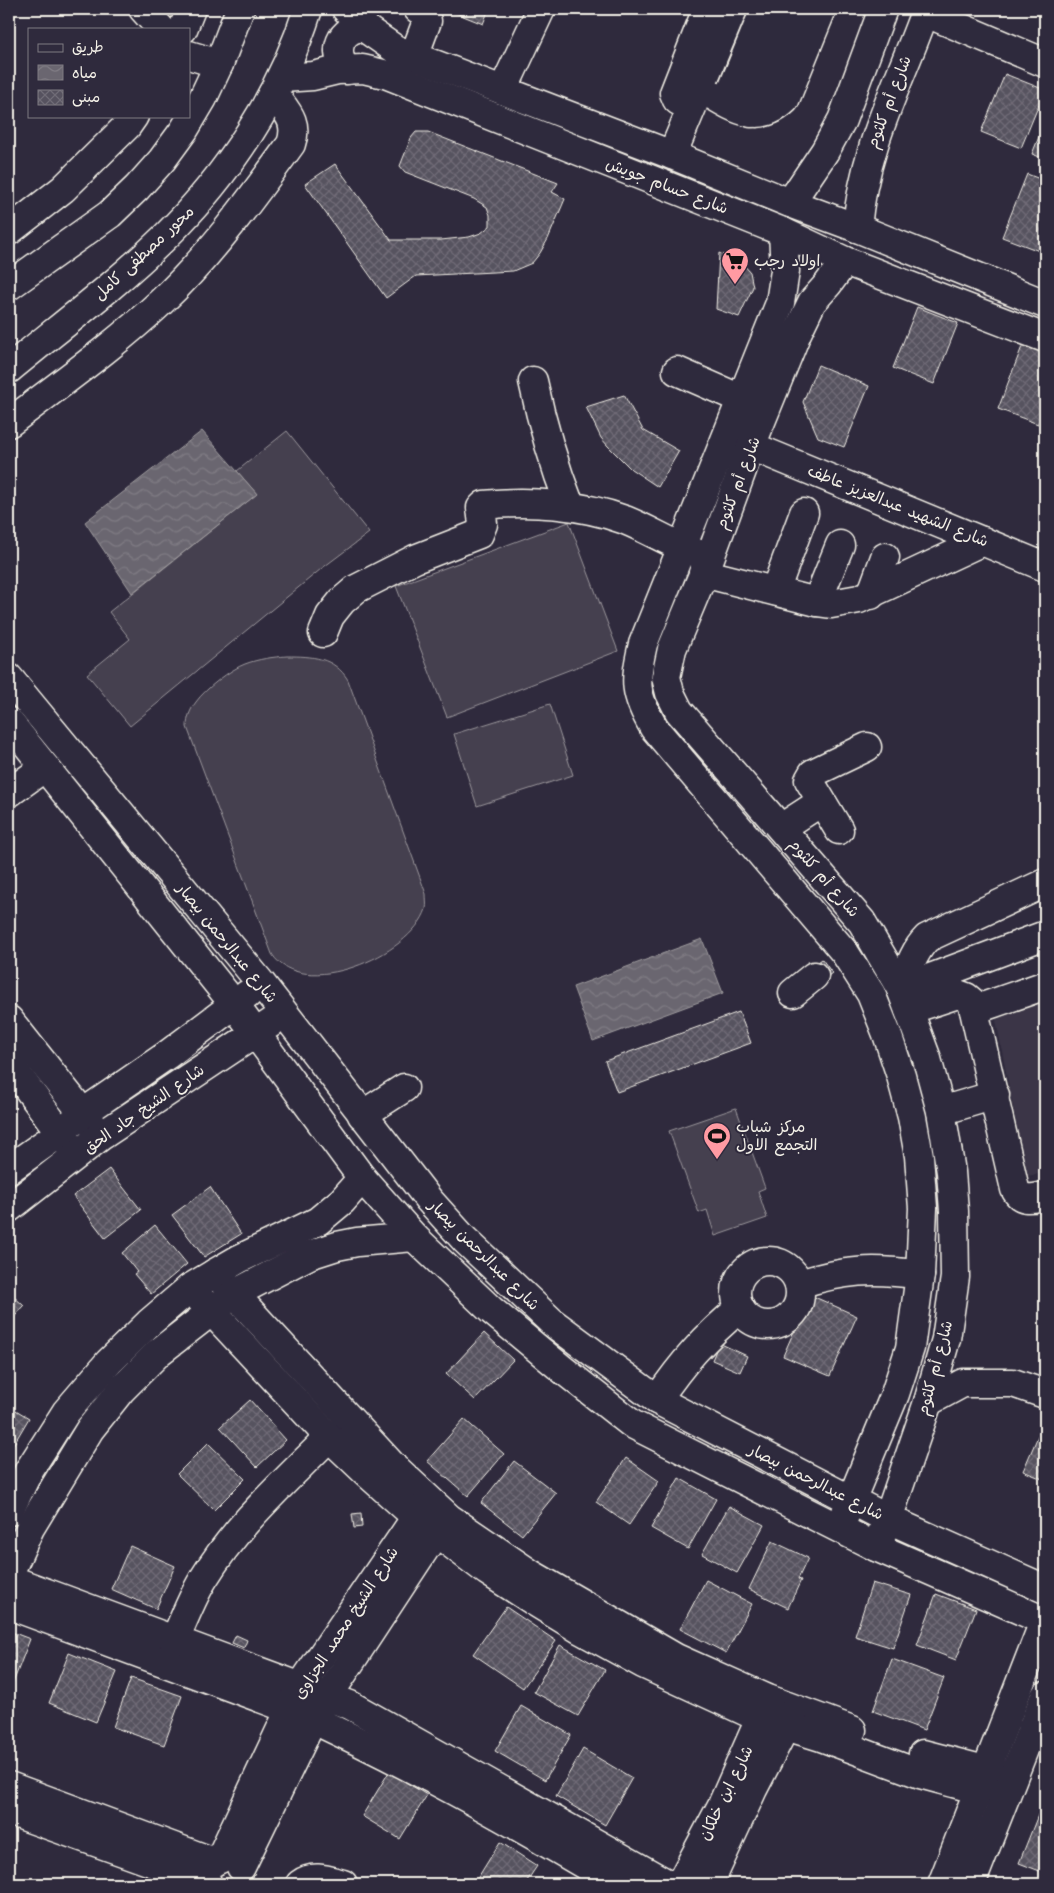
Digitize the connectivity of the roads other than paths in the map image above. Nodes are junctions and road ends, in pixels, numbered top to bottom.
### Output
1 (143, 9) edge
2 (170, 9) edge
3 (191, 9) edge
4 (240, 9) edge
5 (308, 9) edge
6 (418, 9) edge
7 (541, 9) edge
8 (707, 9) edge
9 (733, 9) edge
10 (765, 9) edge
11 (794, 9) edge
12 (822, 9) edge
13 (883, 9) edge
14 (925, 11) edge
15 (356, 15) edge
16 (160, 28) edge
17 (177, 28) edge
18 (183, 28) edge
19 (190, 55) edge
20 (414, 56) junction
21 (1045, 63) edge
22 (219, 64) junction
23 (347, 70) junction
24 (278, 86) junction
25 (503, 90) junction
26 (696, 98) junction
27 (726, 102) junction
28 (751, 113) junction
29 (571, 116) junction
30 (133, 118) edge
31 (561, 144) junction
32 (672, 155) junction
33 (790, 203) junction
34 (857, 228) junction
35 (9, 231) edge
36 (783, 232) junction
37 (845, 261) junction
38 (9, 286) edge
39 (1045, 304) edge
40 (1045, 338) edge
41 (9, 369) edge
42 (677, 371) dead end
43 (533, 381) dead end
44 (741, 400) junction
45 (9, 423) edge
46 (752, 446) junction
47 (570, 506) junction
48 (804, 513) dead end
49 (983, 541) junction
50 (840, 545) dead end
51 (682, 548) junction
52 (885, 557) dead end
53 (706, 566) junction
54 (1045, 566) edge
55 (775, 591) junction
56 (871, 594) junction
57 (818, 602) junction
58 (323, 633) dead end
59 (9, 678) edge
60 (9, 722) edge
61 (867, 747) dead end
62 (45, 768) junction
63 (9, 793) edge
64 (821, 802) junction
65 (781, 828) junction
66 (839, 830) dead end
67 (1045, 883) edge
68 (1045, 935) edge
69 (829, 965) junction
70 (261, 983) junction
71 (1043, 986) dead end
72 (793, 993) dead end
73 (905, 1000) junction
74 (234, 1004) junction
75 (974, 1010) junction
76 (283, 1014) junction
77 (9, 1020) edge
78 (256, 1033) junction
79 (9, 1063) edge
80 (404, 1088) dead end
81 (995, 1096) junction
82 (941, 1111) junction
83 (83, 1113) junction
84 (362, 1115) junction
85 (60, 1133) junction
86 (101, 1136) junction
87 (77, 1155) junction
88 (9, 1169) edge
89 (362, 1178) junction
90 (1045, 1196) edge
91 (9, 1208) edge
92 (414, 1237) junction
93 (215, 1273) junction
94 (920, 1276) junction
95 (799, 1284) junction
96 (190, 1288) junction
97 (234, 1294) junction
98 (740, 1308) junction
99 (211, 1311) junction
100 (1045, 1394) edge
101 (657, 1400) junction
102 (928, 1402) junction
103 (329, 1437) junction
104 (851, 1500) junction
105 (9, 1511) edge
106 (433, 1517) junction
107 (888, 1519) junction
108 (840, 1527) junction
109 (876, 1547) junction
110 (9, 1574) edge
111 (9, 1579) edge
112 (1045, 1590) edge
113 (9, 1605) edge
114 (1045, 1620) edge
115 (174, 1640) junction
116 (327, 1696) junction
117 (1045, 1696) edge
118 (301, 1705) junction
119 (764, 1709) junction
120 (790, 1718) junction
121 (982, 1780) junction
122 (1009, 1787) junction
123 (16, 1801) edge
124 (224, 1877) edge
125 (300, 1884) edge
126 (343, 1884) edge
127 (617, 1884) edge
128 (668, 1884) edge
129 (680, 1884) edge
130 (709, 1884) edge
131 (942, 1884) edge
132 (971, 1884) edge

1 - 16 street
2 - 17 street
3 - 18 street
4 - 22 street
5 - 24 street, محور مصطفى كامل
6 - 20 street
7 - 25 street
8 - 26 street
9 - 26 street
10 - 27 street
11 - 28 street
12 - 28 street
13 - 33 street
14 - 21 street
14 - 34 street, شارع أم كلثوم
15 - 20 street, شارع حسام جويش
15 - 23 street
19 - 22 street
20 - 25 street, شارع حسام جويش
22 - 38 street
23 - 24 street, شارع حسام جويش
23 - 31 street, شارع حسام جويش
24 - 41 street, محور مصطفى كامل
24 - 45 street
25 - 29 street, شارع حسام جويش
26 - 27 street
26 - 32 street
27 - 28 street
29 - 31 street
29 - 32 street, شارع حسام جويش
30 - 35 street
31 - 36 street, شارع حسام جويش
32 - 33 street, شارع حسام جويش
33 - 34 street, شارع حسام جويش
34 - 39 street, شارع حسام جويش
36 - 37 street, شارع حسام جويش
36 - 44 street, شارع أم كلثوم
37 - 40 street, شارع حسام جويش
37 - 46 street, شارع أم كلثوم
42 - 44 street
43 - 47 street
44 - 51 street, شارع أم كلثوم
46 - 49 street, شارع الشهيد عبدالعزيز عاطف
46 - 53 street, شارع أم كلثوم
47 - 51 street
47 - 58 street
48 - 55 street
49 - 54 street, شارع الشهيد عبدالعزيز عاطف
49 - 56 street
50 - 57 street
51 - 53 street
51 - 69 street, شارع أم كلثوم
52 - 56 street
53 - 55 street
53 - 65 street, شارع أم كلثوم
55 - 57 street
56 - 57 street
59 - 70 street, شارع عبدالرحمن بيصار
60 - 62 street, شارع عبدالرحمن بيصار
61 - 64 street
62 - 63 street
62 - 74 street, شارع عبدالرحمن بيصار
64 - 65 street
64 - 66 street
65 - 73 street, شارع أم كلثوم
67 - 73 street
68 - 73 street
69 - 72 street
69 - 94 street, شارع أم كلثوم
70 - 74 street, شارع الشيخ جاد الحق
70 - 76 street, شارع عبدالرحمن بيصار
71 - 75 street
73 - 75 street
73 - 82 street, شارع أم كلثوم
74 - 78 street, شارع عبدالرحمن بيصار
74 - 83 street, شارع الشيخ جاد الحق
75 - 81 street
76 - 78 street, شارع الشيخ جاد الحق
76 - 84 street, شارع عبدالرحمن بيصار
77 - 83 street
78 - 86 street, شارع الشيخ جاد الحق
78 - 89 street, شارع عبدالرحمن بيصار
79 - 85 street
80 - 84 street
81 - 82 street
81 - 90 street
82 - 102 street, شارع أم كلثوم
83 - 85 street, شارع الشيخ جاد الحق
83 - 86 street
84 - 101 street, شارع عبدالرحمن بيصار
85 - 87 street
85 - 88 street, شارع الشيخ جاد الحق
86 - 87 street, شارع الشيخ جاد الحق
87 - 91 street, شارع الشيخ جاد الحق
89 - 92 street, شارع عبدالرحمن بيصار
89 - 93 street
92 - 97 street
92 - 108 street, شارع عبدالرحمن بيصار
93 - 96 street
93 - 97 street
94 - 95 street
94 - 104 street, شارع أم كلثوم
95 - 98 street
95 - 98 street
96 - 99 street
96 - 105 street
97 - 99 street
97 - 106 street
98 - 101 street
99 - 103 street
99 - 110 street
100 - 102 street
101 - 104 street, شارع عبدالرحمن بيصار
102 - 107 street, شارع أم كلثوم
103 - 106 street
103 - 115 street
104 - 107 street, شارع عبدالرحمن بيصار
104 - 108 street, شارع أم كلثوم
106 - 116 street, شارع الشيخ محمد الجزاوى
106 - 118 street, شارع الشيخ محمد الجزاوى
106 - 119 street
107 - 109 street, شارع أم كلثوم
107 - 112 street, شارع عبدالرحمن بيصار
108 - 109 street, شارع عبدالرحمن بيصار
109 - 114 street, شارع عبدالرحمن بيصار
111 - 115 street
113 - 118 street
114 - 121 street
115 - 118 street
116 - 118 street, شارع الشيخ محمد الجزاوى
116 - 128 street
117 - 122 street
118 - 124 street, شارع الشيخ محمد الجزاوى
118 - 127 street
119 - 120 street
119 - 129 street, شارع ابن خلكان
120 - 121 street
120 - 130 street, شارع ابن خلكان
121 - 122 street
121 - 131 street
122 - 132 street
123 - 124 street
125 - 126 street

